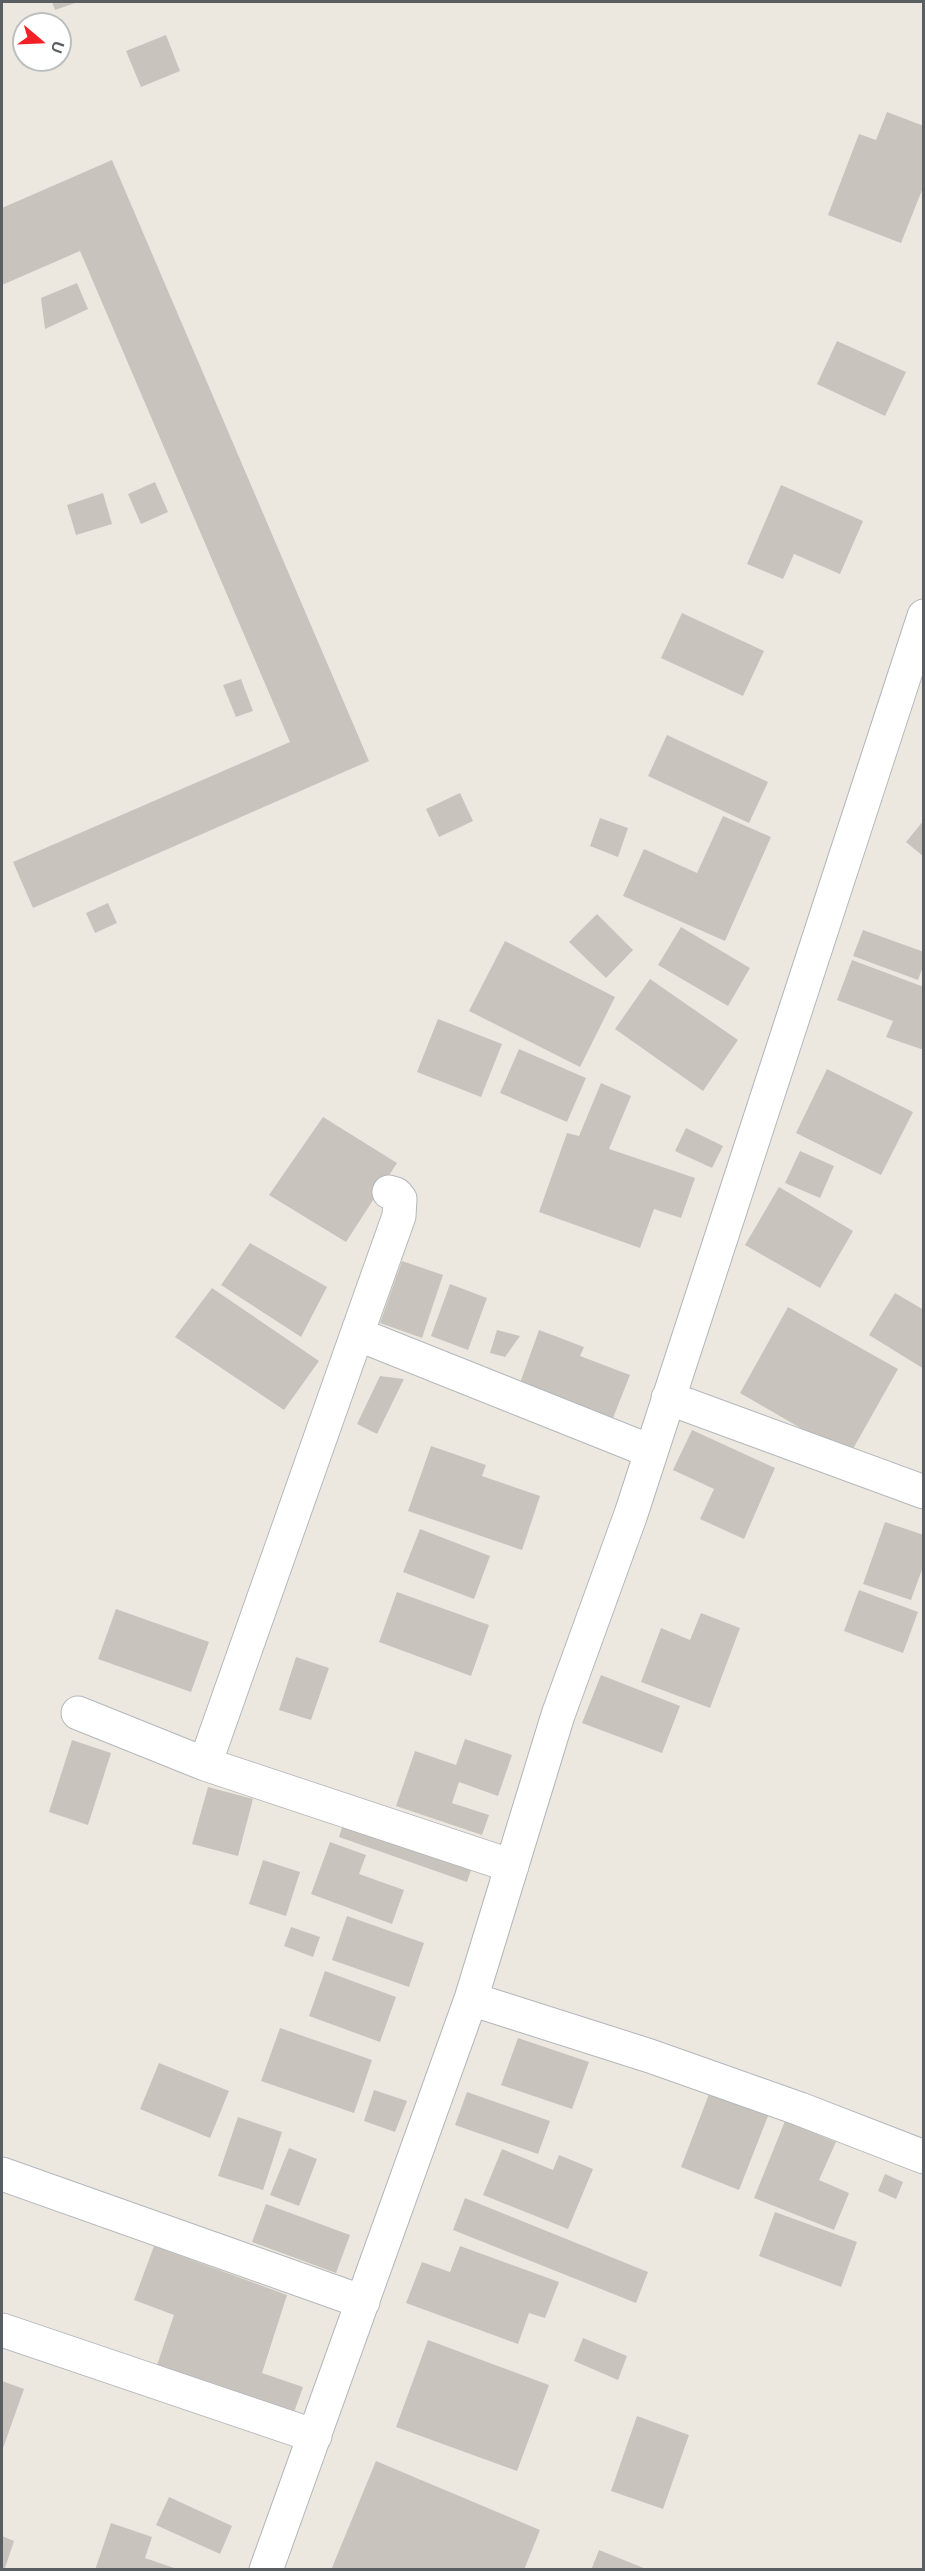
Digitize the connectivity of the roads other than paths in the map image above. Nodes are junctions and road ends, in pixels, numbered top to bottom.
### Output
1 (924, 616) edge
2 (913, 689) edge
3 (388, 1192) dead end
4 (357, 1334) junction
5 (668, 1398) junction
6 (650, 1451) junction
7 (924, 1492) edge
8 (78, 1713) dead end
9 (205, 1764) junction
10 (512, 1866) junction
11 (471, 1999) junction
12 (924, 2157) edge
13 (2, 2174) edge
14 (363, 2302) junction
15 (2, 2330) edge
16 (315, 2436) junction
17 (266, 2570) edge

1 - 2 street
2 - 5 street
3 - 4 street
4 - 6 street
4 - 9 street
5 - 6 street
5 - 7 street
6 - 10 street
8 - 9 street
9 - 10 street
10 - 11 street
11 - 12 street
11 - 14 street
13 - 14 street
14 - 16 street
15 - 16 street
16 - 17 street

